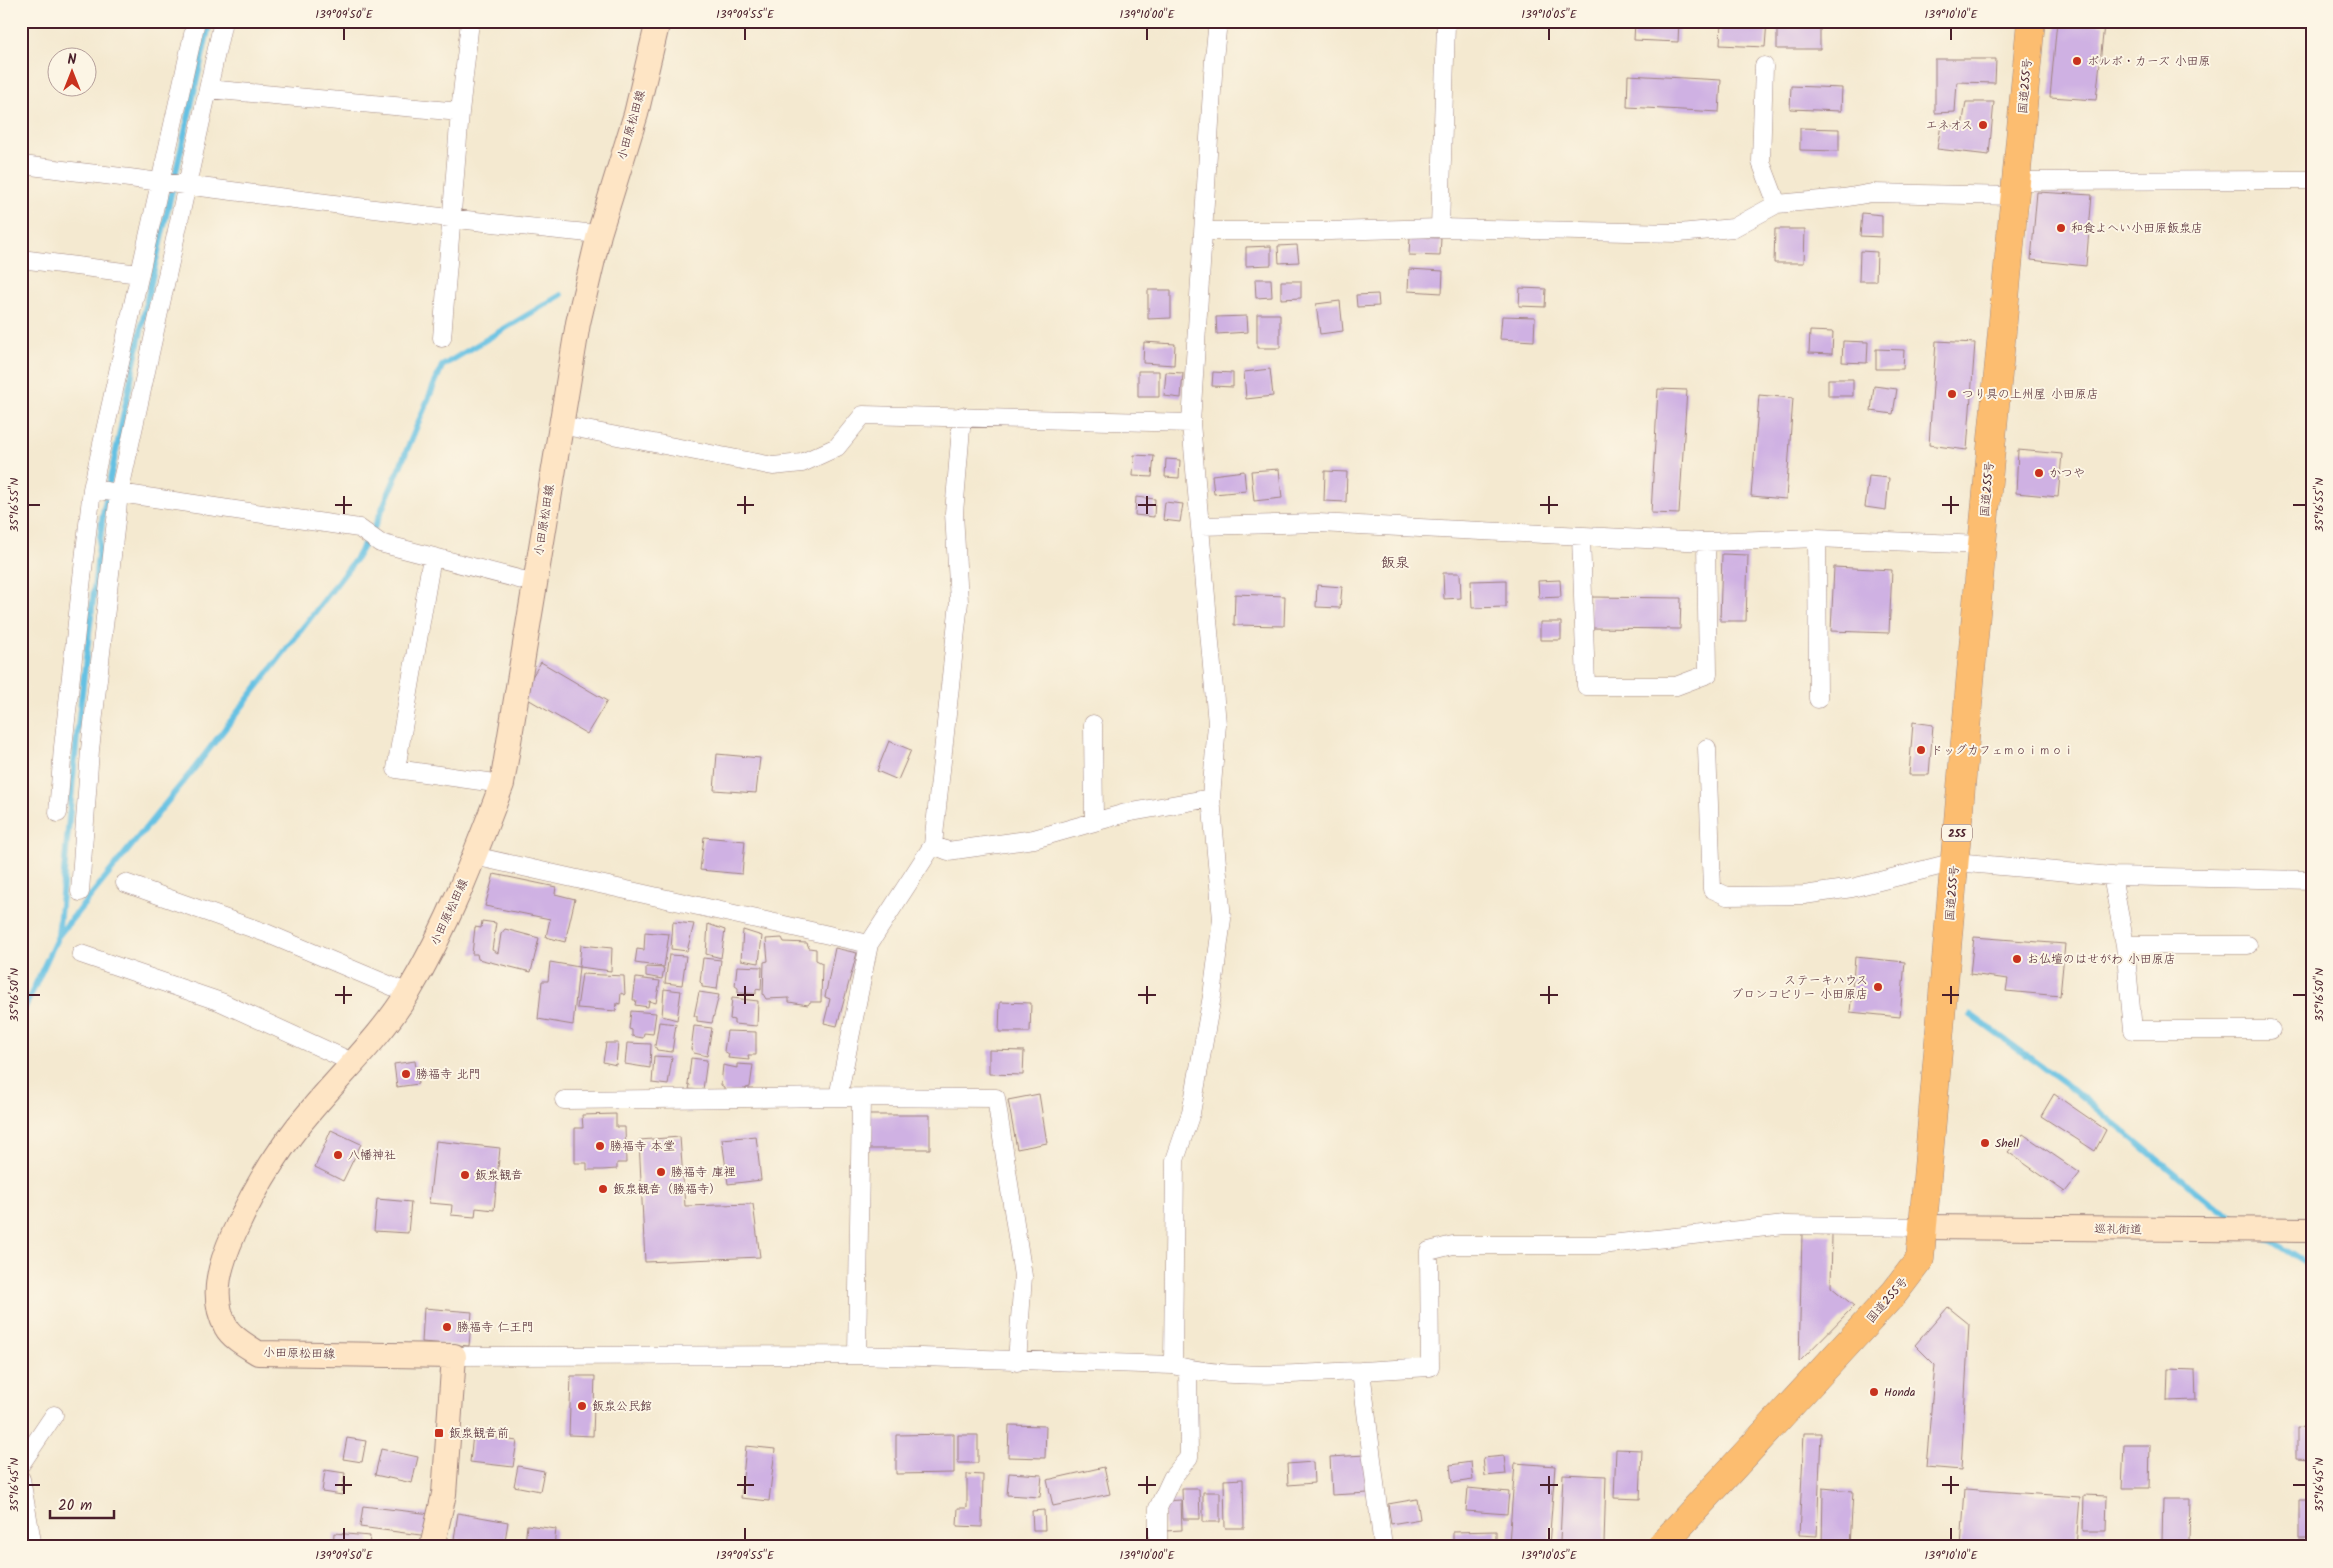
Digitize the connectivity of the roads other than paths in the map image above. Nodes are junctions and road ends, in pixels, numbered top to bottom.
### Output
1 (196, 21) edge
2 (223, 21) edge
3 (470, 21) edge
4 (658, 21) edge
5 (1218, 21) edge
6 (2031, 21) edge
7 (1446, 23) dead end
8 (1764, 66) dead end
9 (208, 89) junction
10 (460, 112) junction
11 (21, 165) edge
12 (2312, 180) edge
13 (159, 181) junction
14 (186, 184) junction
15 (2016, 188) junction
16 (1777, 204) junction
17 (452, 220) junction
18 (1440, 228) junction
19 (1204, 231) junction
20 (599, 234) junction
21 (21, 259) edge
22 (139, 274) junction
23 (442, 338) dead end
24 (962, 416) junction
25 (1191, 423) junction
26 (560, 424) junction
27 (92, 489) junction
28 (119, 494) junction
29 (1200, 526) junction
30 (1581, 536) junction
31 (1817, 538) junction
32 (1706, 542) junction
33 (1982, 545) junction
34 (432, 557) junction
35 (534, 583) junction
36 (1818, 699) dead end
37 (1093, 724) dead end
38 (63, 747) junction
39 (1707, 748) dead end
40 (90, 750) junction
41 (502, 784) junction
42 (1211, 798) junction
43 (58, 812) dead end
44 (1094, 822) junction
45 (933, 845) junction
46 (474, 856) junction
47 (1954, 862) junction
48 (2112, 876) junction
49 (2312, 880) edge
50 (125, 883) dead end
51 (80, 892) dead end
52 (869, 944) junction
53 (2125, 945) junction
54 (2248, 945) dead end
55 (81, 954) dead end
56 (408, 993) junction
57 (2271, 1030) dead end
58 (354, 1063) junction
59 (838, 1097) junction
60 (861, 1098) junction
61 (564, 1100) dead end
62 (1923, 1227) junction
63 (2312, 1230) edge
64 (857, 1355) junction
65 (454, 1356) junction
66 (1017, 1362) junction
67 (1180, 1367) junction
68 (1361, 1371) junction
69 (54, 1415) dead end
70 (21, 1464) edge
71 (21, 1479) edge
72 (33, 1547) edge
73 (432, 1547) edge
74 (1158, 1547) edge
75 (1383, 1547) edge
76 (1660, 1547) edge

1 - 13 street
2 - 9 street
3 - 10 street
4 - 20 main road, 小田原松田線
5 - 19 street
6 - 15 highway, 国道255号 / 255
7 - 18 street
8 - 16 street
9 - 10 street
9 - 14 street
10 - 17 street
11 - 13 street
12 - 15 street
13 - 14 street
13 - 22 street
14 - 17 street
14 - 28 street
15 - 16 street
15 - 33 highway, 国道255号 / 255
16 - 18 street
17 - 20 street
17 - 23 street
18 - 19 street
19 - 25 street
20 - 26 main road, 小田原松田線
21 - 22 street
22 - 27 street
24 - 25 street
24 - 26 street
24 - 45 street
25 - 29 street
26 - 35 main road, 小田原松田線
27 - 28 street
27 - 38 street
28 - 34 street
28 - 40 street
29 - 30 street
29 - 42 street
30 - 32 street
30 - 32 street
31 - 32 street
31 - 33 street
31 - 36 street
33 - 47 highway, 国道255号 / 255
34 - 35 street
34 - 41 street
35 - 41 main road, 小田原松田線
37 - 44 street
38 - 40 street
38 - 43 street
39 - 47 street
40 - 51 street
41 - 46 main road, 小田原松田線
42 - 44 street
42 - 67 street
44 - 45 street
45 - 52 street
46 - 52 street
46 - 56 main road, 小田原松田線
47 - 48 street
47 - 62 highway, 国道255号 / 255
48 - 49 street
48 - 53 street
50 - 56 street
52 - 59 street
53 - 54 street
53 - 57 street
55 - 58 street
56 - 58 main road, 小田原松田線
58 - 65 main road, 小田原松田線
59 - 60 street
59 - 61 street
60 - 64 street
60 - 66 street
62 - 63 main road, 巡礼街道
62 - 68 street
62 - 76 highway, 国道255号 / 255
64 - 65 street
64 - 66 street
65 - 73 main road
66 - 67 street
67 - 68 street
67 - 74 street
68 - 75 street
69 - 70 street
71 - 72 street

